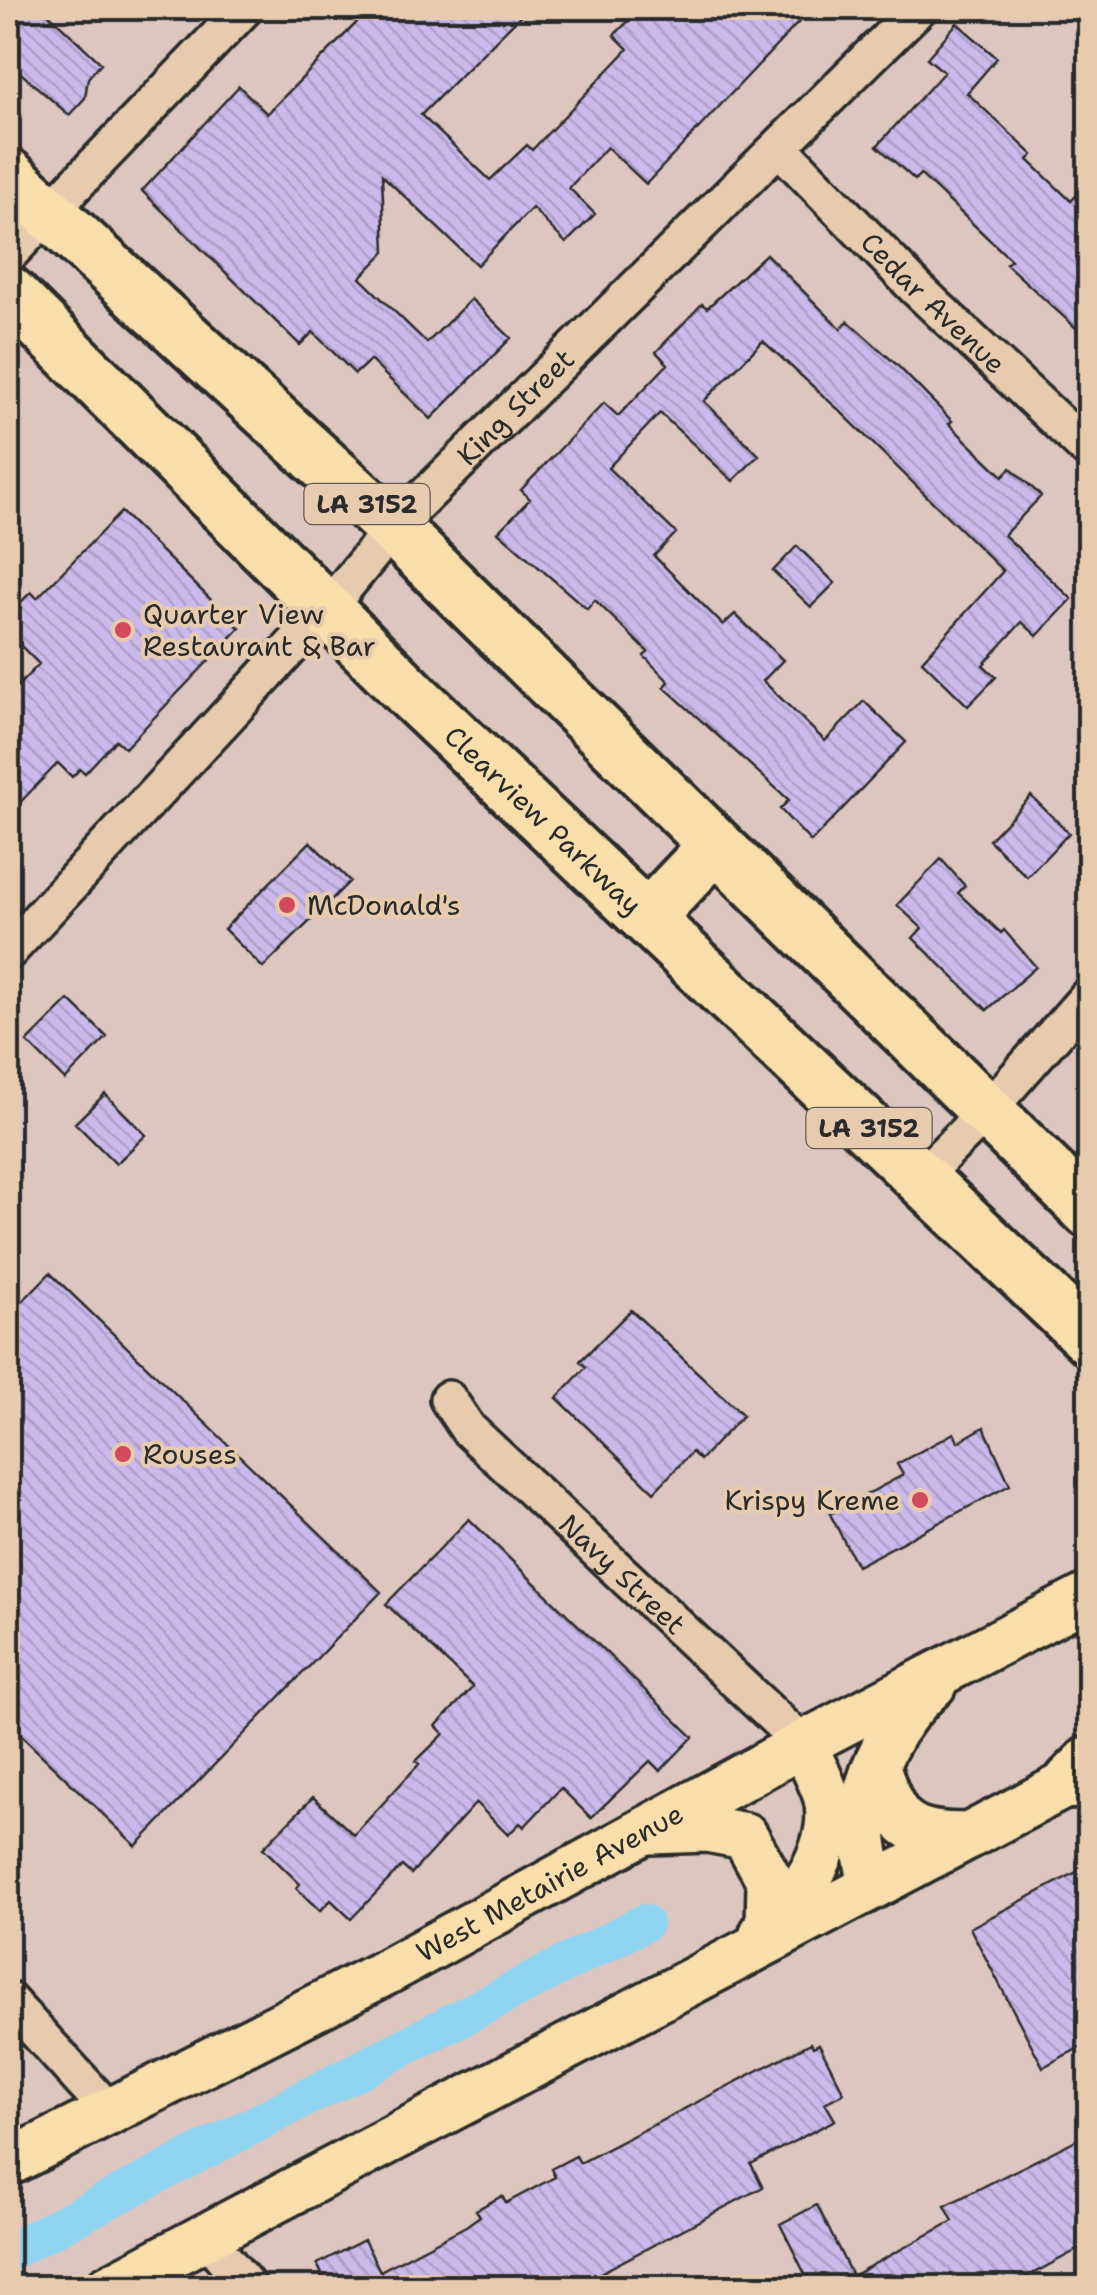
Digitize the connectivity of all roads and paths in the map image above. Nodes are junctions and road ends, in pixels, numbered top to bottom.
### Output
1 (244, 8) edge
2 (919, 8) edge
3 (780, 148) junction
4 (8, 175) edge
5 (46, 213) junction
6 (8, 256) edge
7 (8, 292) edge
8 (1090, 452) edge
9 (393, 528) junction
10 (326, 610) junction
11 (715, 846) junction
12 (648, 918) junction
13 (8, 952) edge
14 (1090, 994) edge
15 (986, 1112) junction
16 (920, 1177) junction
17 (1090, 1212) edge
18 (1090, 1338) edge
19 (448, 1399) dead end
20 (1090, 1595) edge
21 (957, 1664) junction
22 (803, 1744) junction
23 (878, 1766) junction
24 (1083, 1773) edge
25 (642, 1832) junction
26 (968, 1836) junction
27 (872, 1886) junction
28 (769, 1928) junction
29 (726, 1962) junction
30 (8, 2000) edge
31 (109, 2111) junction
32 (8, 2164) edge
33 (205, 2236) junction
34 (108, 2288) edge
35 (249, 2288) edge

1 - 5 street
2 - 3 street, King Street
3 - 8 street, Cedar Avenue
3 - 9 street, King Street
4 - 5 highway, LA 3152
5 - 6 street
5 - 9 highway, LA 3152
7 - 10 highway, Clearview Parkway / LA 3152
9 - 10 street, King Street
9 - 11 highway, LA 3152
10 - 12 highway, Clearview Parkway / LA 3152
10 - 13 street, King Street
11 - 12 highway
11 - 15 highway, LA 3152
12 - 16 highway, Clearview Parkway / LA 3152
14 - 15 street
15 - 16 street
15 - 17 highway, LA 3152
16 - 18 highway, Clearview Parkway / LA 3152
19 - 22 street, Navy Street
20 - 21 main road, West Metairie Avenue
21 - 22 main road, West Metairie Avenue
21 - 23 main road
22 - 25 main road, West Metairie Avenue
22 - 28 main road
23 - 26 main road
23 - 27 main road
24 - 26 main road
25 - 28 main road
25 - 31 main road, West Metairie Avenue
26 - 27 main road
27 - 29 main road
28 - 29 main road
29 - 33 main road
30 - 31 street
31 - 32 main road, West Metairie Avenue
33 - 34 main road
33 - 35 street

